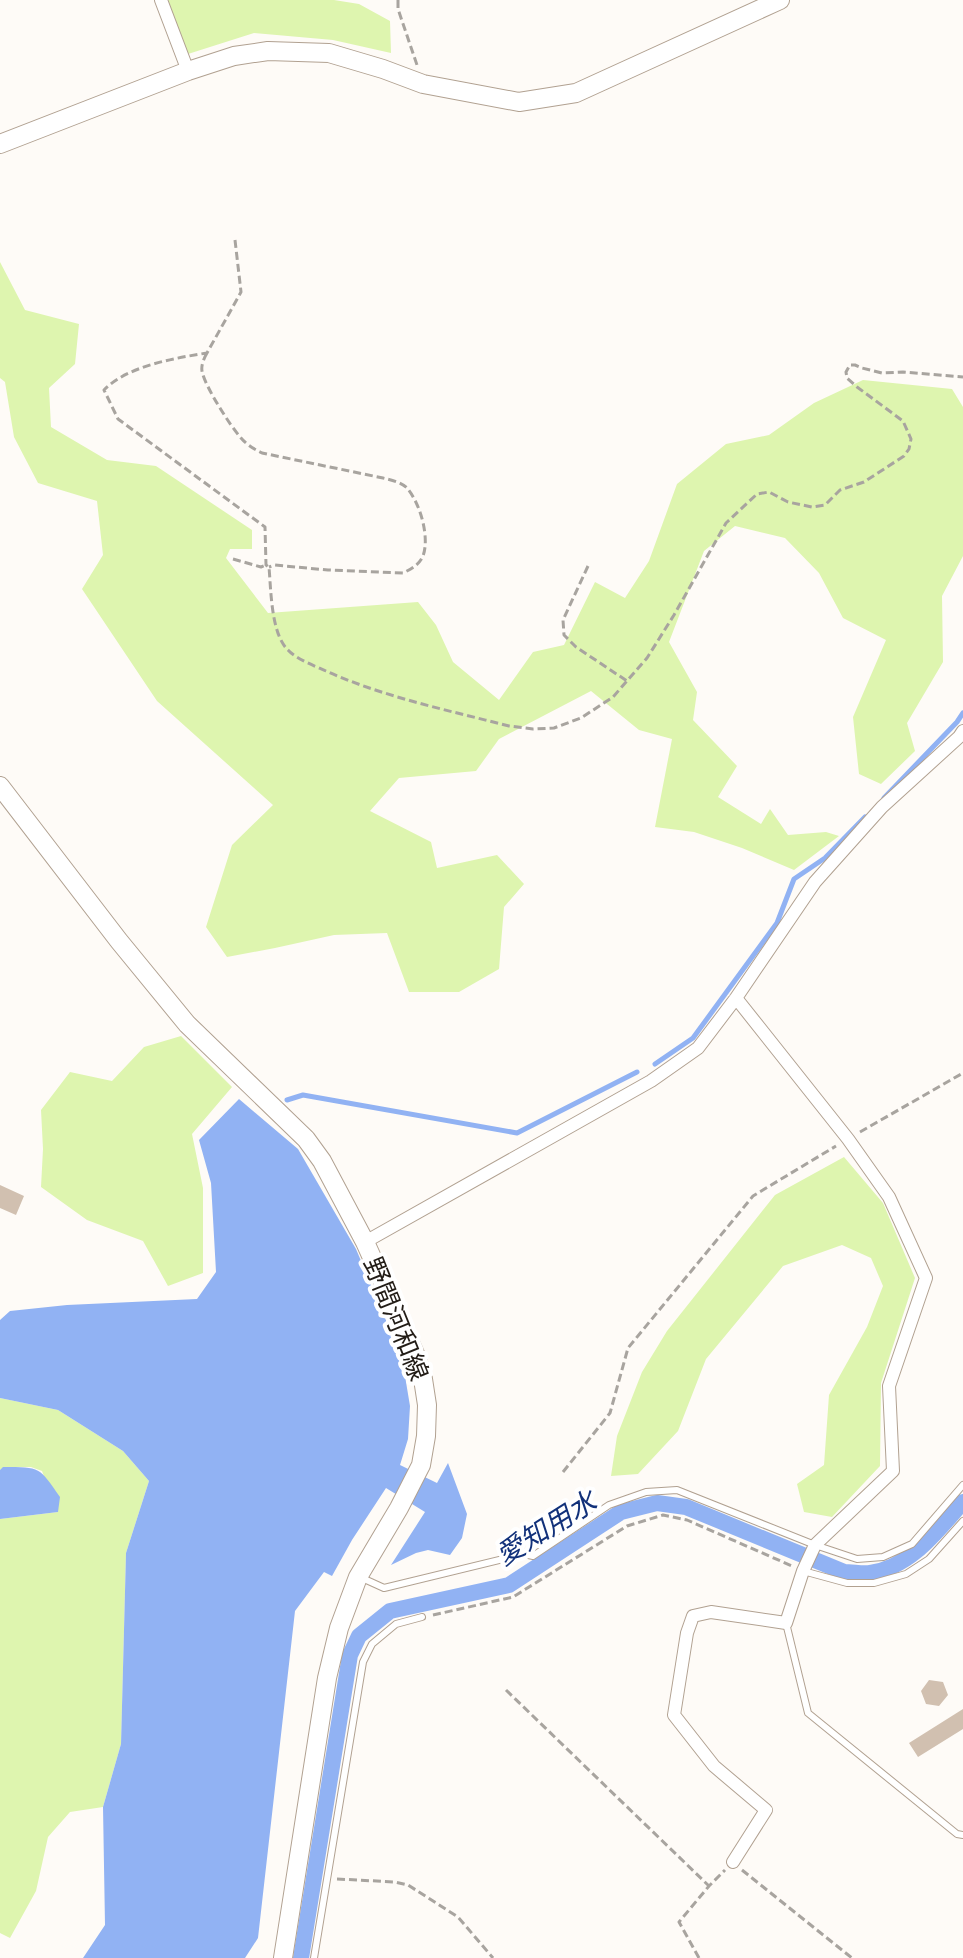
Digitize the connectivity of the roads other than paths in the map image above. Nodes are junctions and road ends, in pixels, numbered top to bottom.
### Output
1 (161, 0) edge
2 (780, 0) edge
3 (188, 71) junction
4 (0, 144) edge
5 (963, 731) edge
6 (0, 786) edge
7 (736, 998) junction
8 (365, 1242) junction
9 (963, 1485) edge
10 (963, 1521) edge
11 (815, 1545) junction
12 (803, 1571) junction
13 (358, 1577) junction
14 (422, 1617) road end
15 (786, 1623) junction
16 (963, 1835) edge
17 (733, 1862) road end
18 (283, 1958) edge
19 (314, 1958) edge

1 - 3 street
2 - 3 main road
3 - 4 main road
5 - 7 street
6 - 8 main road, 野間河和線
7 - 8 street
7 - 11 street
8 - 13 main road, 野間河和線
9 - 11 lane
10 - 12 lane
11 - 12 street
11 - 13 lane
12 - 15 street
13 - 18 main road, 野間河和線
14 - 19 lane
15 - 16 lane
15 - 17 street

